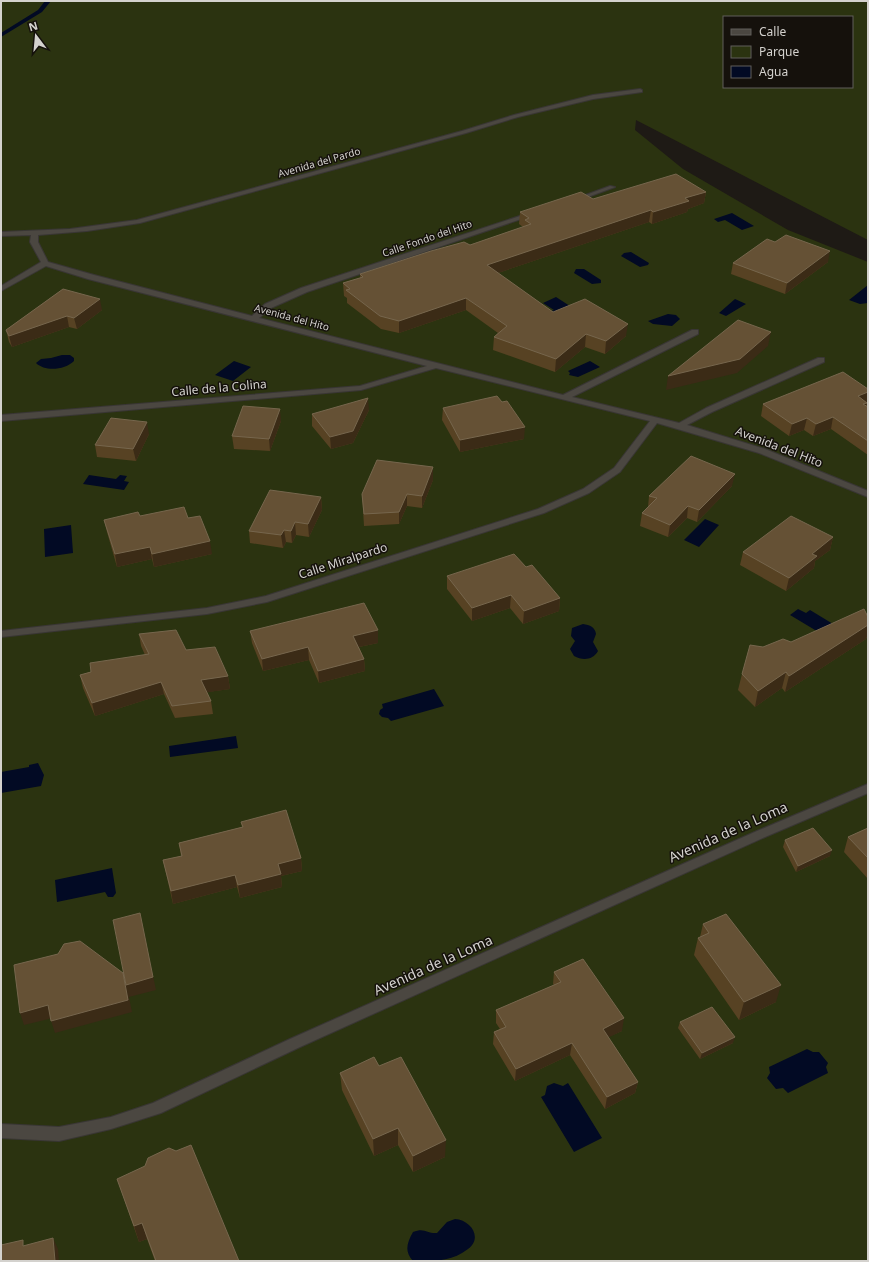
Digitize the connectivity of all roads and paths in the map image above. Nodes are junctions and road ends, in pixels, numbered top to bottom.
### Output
1 (640, 91) dead end
2 (612, 187) dead end
3 (567, 202) edge
4 (537, 212) edge
5 (1, 234) edge
6 (35, 234) junction
7 (45, 263) junction
8 (1, 289) edge
9 (253, 319) junction
10 (695, 332) dead end
11 (821, 360) dead end
12 (436, 366) junction
13 (565, 397) junction
14 (1, 418) edge
15 (655, 420) junction
16 (680, 426) junction
17 (868, 494) edge
18 (1, 634) edge
19 (868, 788) edge
20 (1, 1131) edge

1 - 6 street, Avenida del Pardo
2 - 3 street
4 - 9 street, Calle Fondo del Hito
5 - 6 street, Avenida del Pardo
6 - 7 street
7 - 8 street
7 - 9 street, Avenida del Hito
9 - 12 street, Avenida del Hito
10 - 13 street
11 - 16 street
12 - 13 street, Avenida del Hito
12 - 14 street, Calle de la Colina
13 - 15 street, Avenida del Hito
15 - 16 street, Avenida del Hito
15 - 18 street, Calle Miralpardo
16 - 17 street, Avenida del Hito
19 - 20 street, Avenida de la Loma

